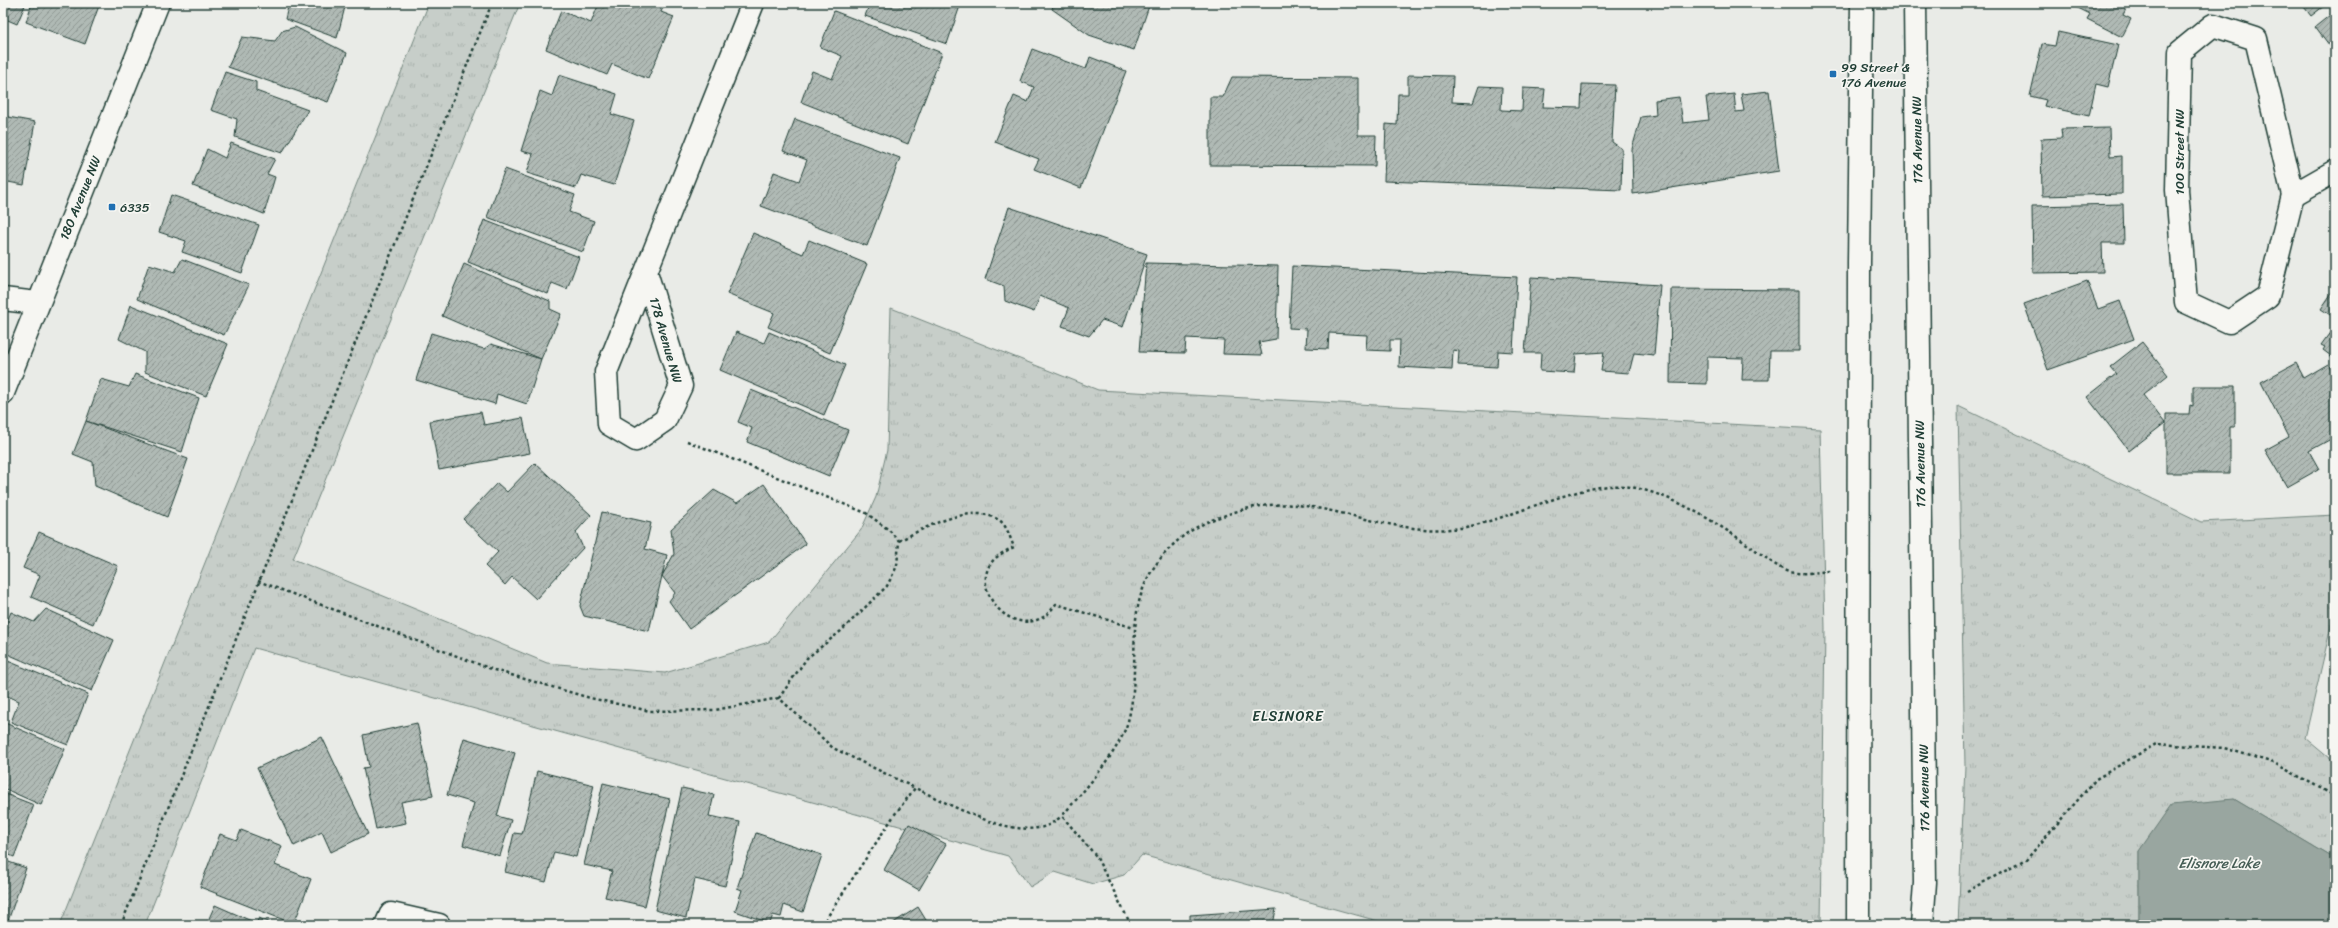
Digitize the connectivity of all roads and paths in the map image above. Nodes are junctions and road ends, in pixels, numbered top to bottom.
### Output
1 (158, 3) edge
2 (492, 3) edge
3 (753, 3) edge
4 (1862, 3) edge
5 (1915, 3) edge
6 (2335, 171) edge
7 (2293, 195) junction
8 (646, 272) junction
9 (3, 299) edge
10 (37, 303) junction
11 (3, 393) edge
12 (687, 441) dead end
13 (899, 541) junction
14 (1830, 571) dead end
15 (258, 581) junction
16 (1134, 628) junction
17 (779, 698) junction
18 (915, 788) junction
19 (2335, 796) edge
20 (1062, 816) junction
21 (1967, 891) dead end
22 (389, 919) edge
23 (121, 925) edge
24 (439, 925) edge
25 (822, 925) edge
26 (1131, 925) edge
27 (1858, 925) edge
28 (1922, 925) edge

1 - 10 street, 180 Avenue NW
2 - 15 path
3 - 8 street, 178 Avenue NW
4 - 27 street
5 - 28 street, 176 Avenue NW
6 - 7 street
7 - 7 street, 100 Street NW
8 - 8 street, 178 Avenue NW
9 - 10 street
10 - 11 street, 180 Avenue NW
12 - 13 path
13 - 16 path
13 - 17 path
14 - 16 path
15 - 17 path
15 - 23 path
16 - 20 path
17 - 18 path
18 - 20 path
18 - 25 path
19 - 21 path
20 - 26 path
22 - 24 street

